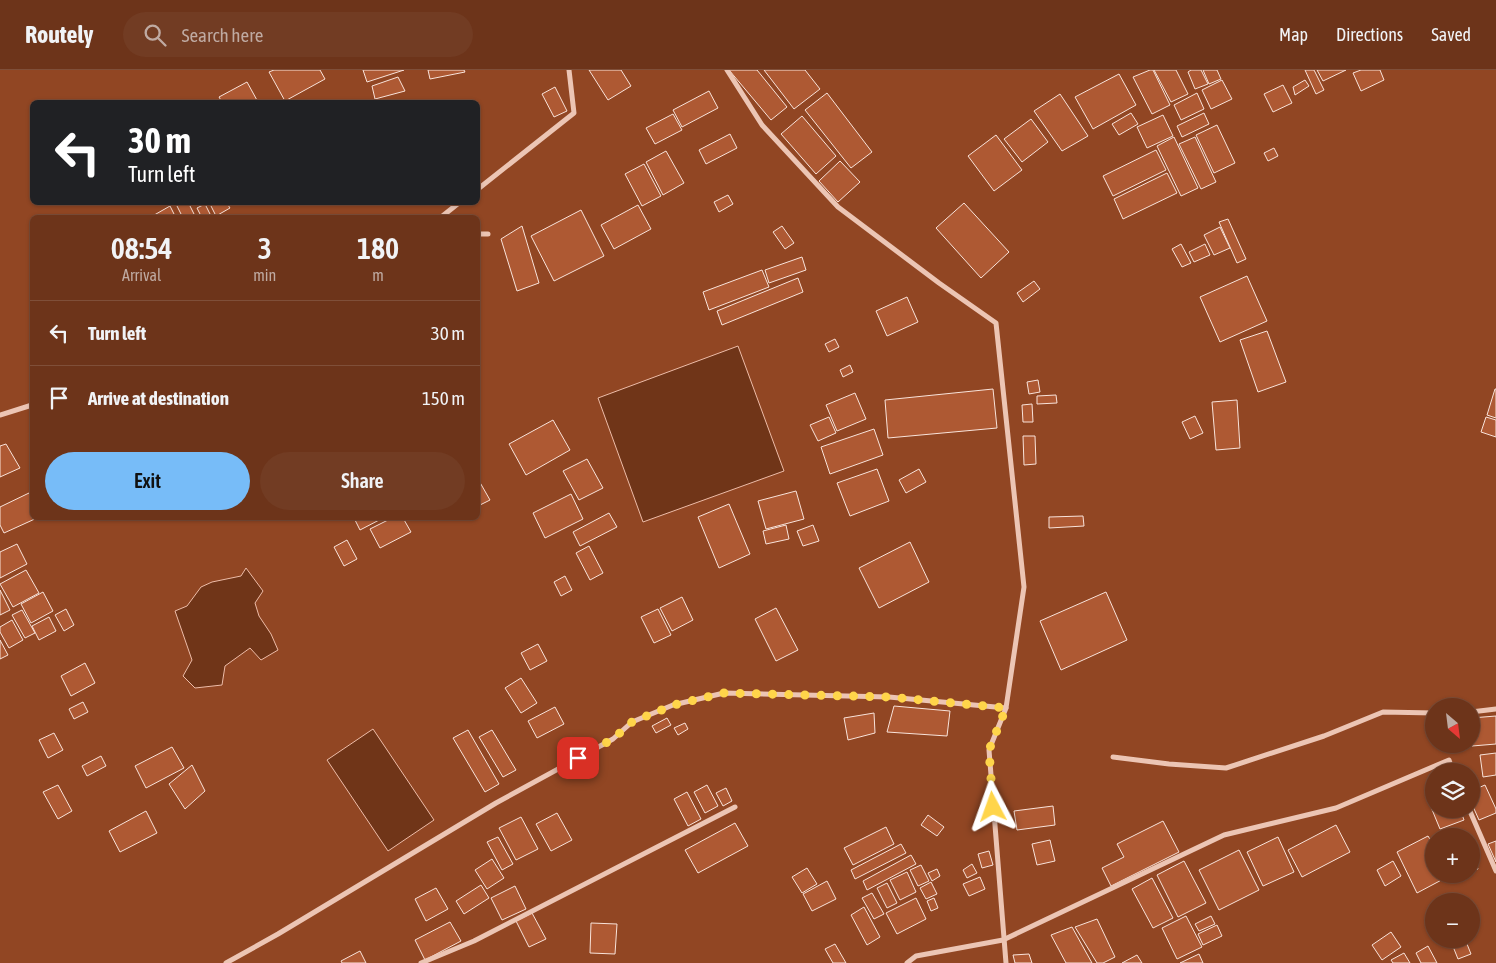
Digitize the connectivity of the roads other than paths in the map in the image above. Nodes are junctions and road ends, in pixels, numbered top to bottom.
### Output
1 (569, 70) edge
2 (727, 70) edge
3 (480, 187) edge
4 (456, 205) edge
5 (444, 215) edge
6 (480, 234) edge
7 (488, 234) dead end
8 (30, 406) edge
9 (0, 415) edge
10 (1006, 708) junction
11 (1496, 709) edge
12 (1480, 711) edge
13 (1425, 713) edge
14 (1113, 757) dead end
15 (1425, 770) edge
16 (734, 807) dead end
17 (1473, 818) edge
18 (1496, 871) edge
19 (1003, 940) junction
20 (226, 963) edge
21 (421, 963) edge
22 (907, 963) edge
23 (1006, 963) edge

1 - 3 street
2 - 10 street
4 - 5 street
6 - 7 street
8 - 9 street
10 - 19 street
10 - 20 street
11 - 12 street
13 - 14 street
15 - 19 street
16 - 21 street
17 - 18 street
19 - 22 street
19 - 23 street

